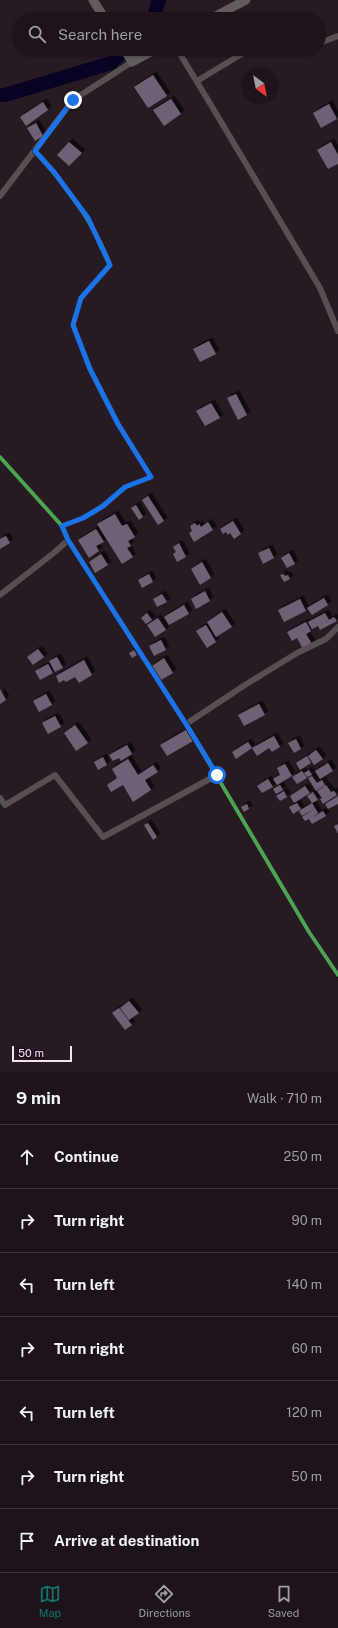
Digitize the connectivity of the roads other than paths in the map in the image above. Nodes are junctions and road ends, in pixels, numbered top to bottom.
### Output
1 (93, 0) edge
2 (246, 0) edge
3 (101, 12) edge
4 (223, 12) edge
5 (338, 36) edge
6 (326, 40) edge
7 (128, 56) edge
8 (143, 56) edge
9 (181, 56) edge
10 (238, 56) edge
11 (132, 62) junction
12 (197, 81) junction
13 (35, 151) junction
14 (0, 196) edge
15 (338, 331) edge
16 (0, 457) edge
17 (62, 526) junction
18 (68, 540) junction
19 (0, 595) edge
20 (338, 627) edge
21 (186, 724) junction
22 (217, 775) junction
23 (0, 798) edge
24 (338, 975) edge

1 - 3 main road
2 - 4 main road
5 - 6 street
7 - 11 main road
8 - 11 main road
9 - 12 street
10 - 12 street
11 - 13 street
12 - 15 street
13 - 14 street
13 - 17 street
16 - 17 street
17 - 18 street
18 - 19 street
18 - 21 street
20 - 21 street
21 - 22 street
22 - 23 street
22 - 24 street

